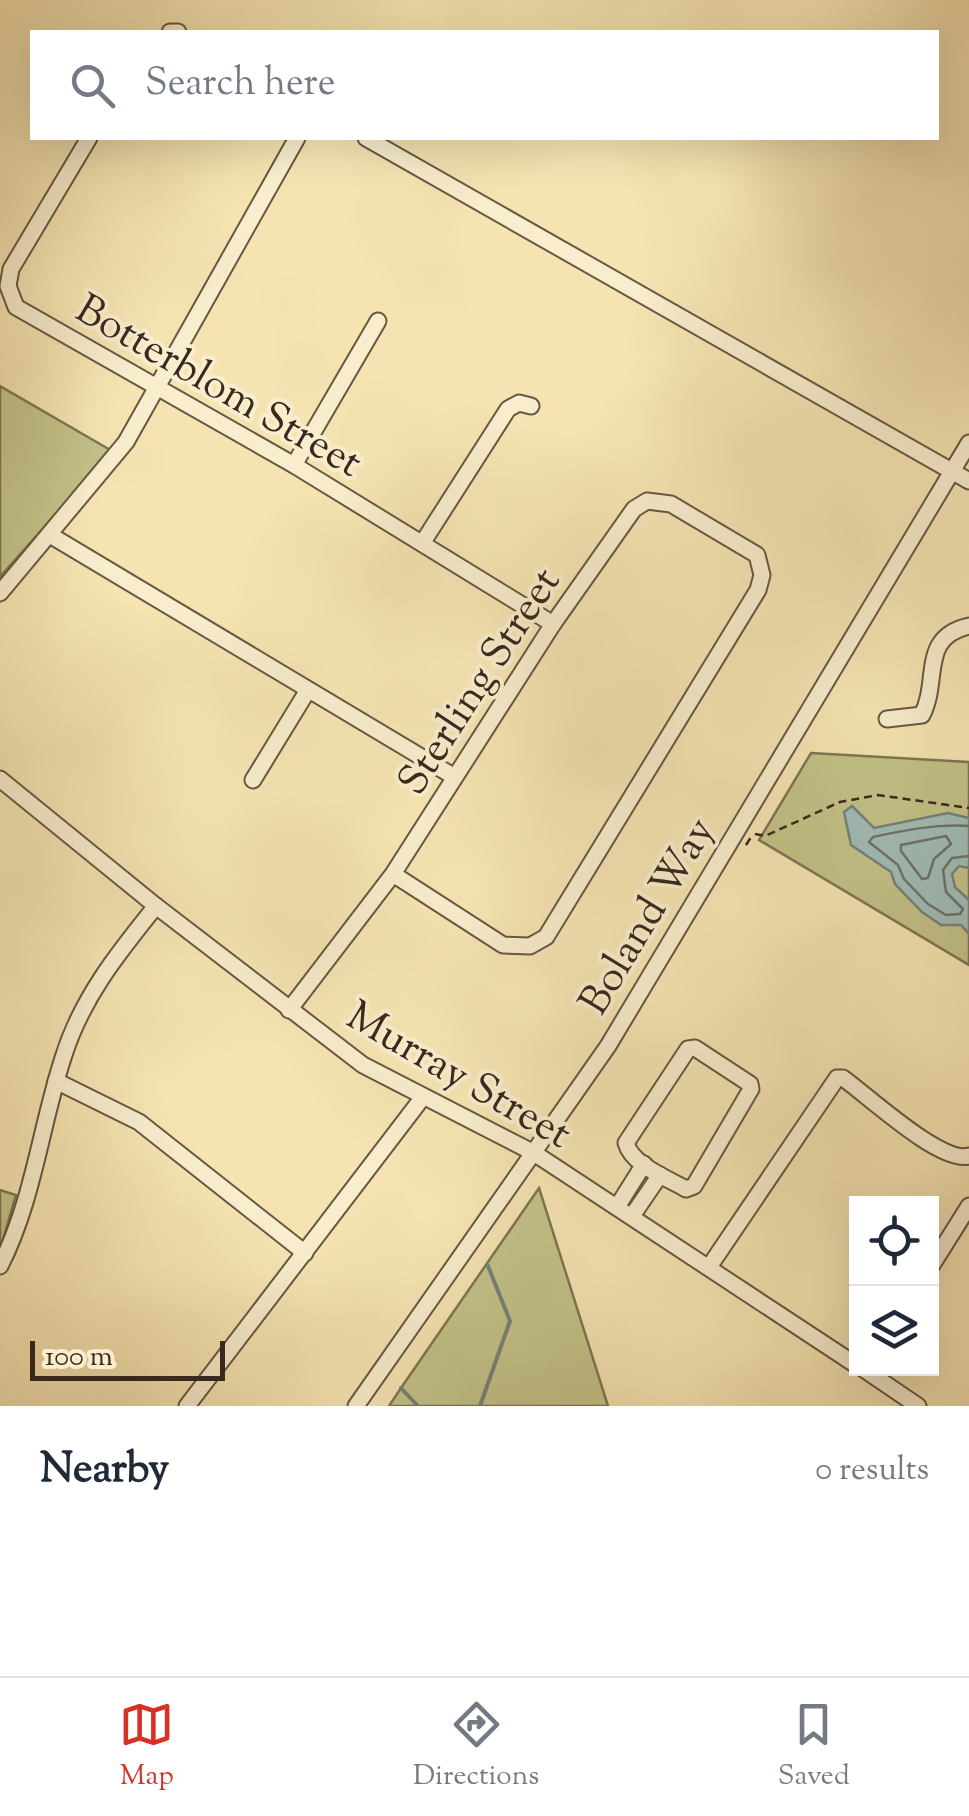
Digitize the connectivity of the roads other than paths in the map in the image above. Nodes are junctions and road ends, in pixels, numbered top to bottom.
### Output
1 (88, 140) edge
2 (296, 140) edge
3 (370, 140) edge
4 (378, 321) dead end
5 (155, 387) junction
6 (531, 406) dead end
7 (969, 443) edge
8 (294, 465) junction
9 (952, 471) junction
10 (969, 481) edge
11 (50, 534) junction
12 (423, 542) junction
13 (0, 593) edge
14 (553, 624) junction
15 (969, 626) edge
16 (308, 690) junction
17 (888, 719) dead end
18 (453, 776) junction
19 (254, 780) dead end
20 (3, 787) edge
21 (393, 874) junction
22 (156, 906) junction
23 (289, 1010) junction
24 (56, 1081) junction
25 (423, 1097) junction
26 (534, 1153) junction
27 (969, 1156) edge
28 (644, 1164) junction
29 (660, 1174) junction
30 (617, 1206) junction
31 (969, 1206) edge
32 (632, 1216) junction
33 (305, 1254) junction
34 (939, 1254) edge
35 (0, 1266) edge
36 (709, 1267) junction
37 (849, 1359) edge
38 (874, 1376) edge
39 (187, 1406) edge
40 (356, 1406) edge
41 (918, 1406) edge

1 - 5 street, Botterblom Street
2 - 5 street
3 - 9 street
4 - 8 street
5 - 8 street, Botterblom Street
5 - 11 street
6 - 12 street
7 - 9 street, Boland Way
8 - 12 street, Botterblom Street
9 - 10 street
9 - 26 street, Boland Way
11 - 13 street
11 - 16 street
12 - 14 street, Botterblom Street
14 - 18 street, Sterling Street
14 - 21 street, Sterling Street
15 - 17 street
16 - 18 street
16 - 19 street
18 - 21 street, Sterling Street
20 - 22 street, Murray Street
21 - 23 street, Sterling Street
22 - 23 street, Murray Street
22 - 24 street
23 - 25 street, Murray Street
24 - 33 street
24 - 35 street
25 - 26 street, Murray Street
25 - 33 street
26 - 30 street, Murray Street
26 - 40 street, Boland Way
27 - 36 street
28 - 29 street
28 - 29 street
28 - 30 street
29 - 32 street
30 - 32 street, Murray Street
31 - 34 street
32 - 36 street, Murray Street
33 - 39 street
36 - 37 street, Murray Street
38 - 41 street, Murray Street

